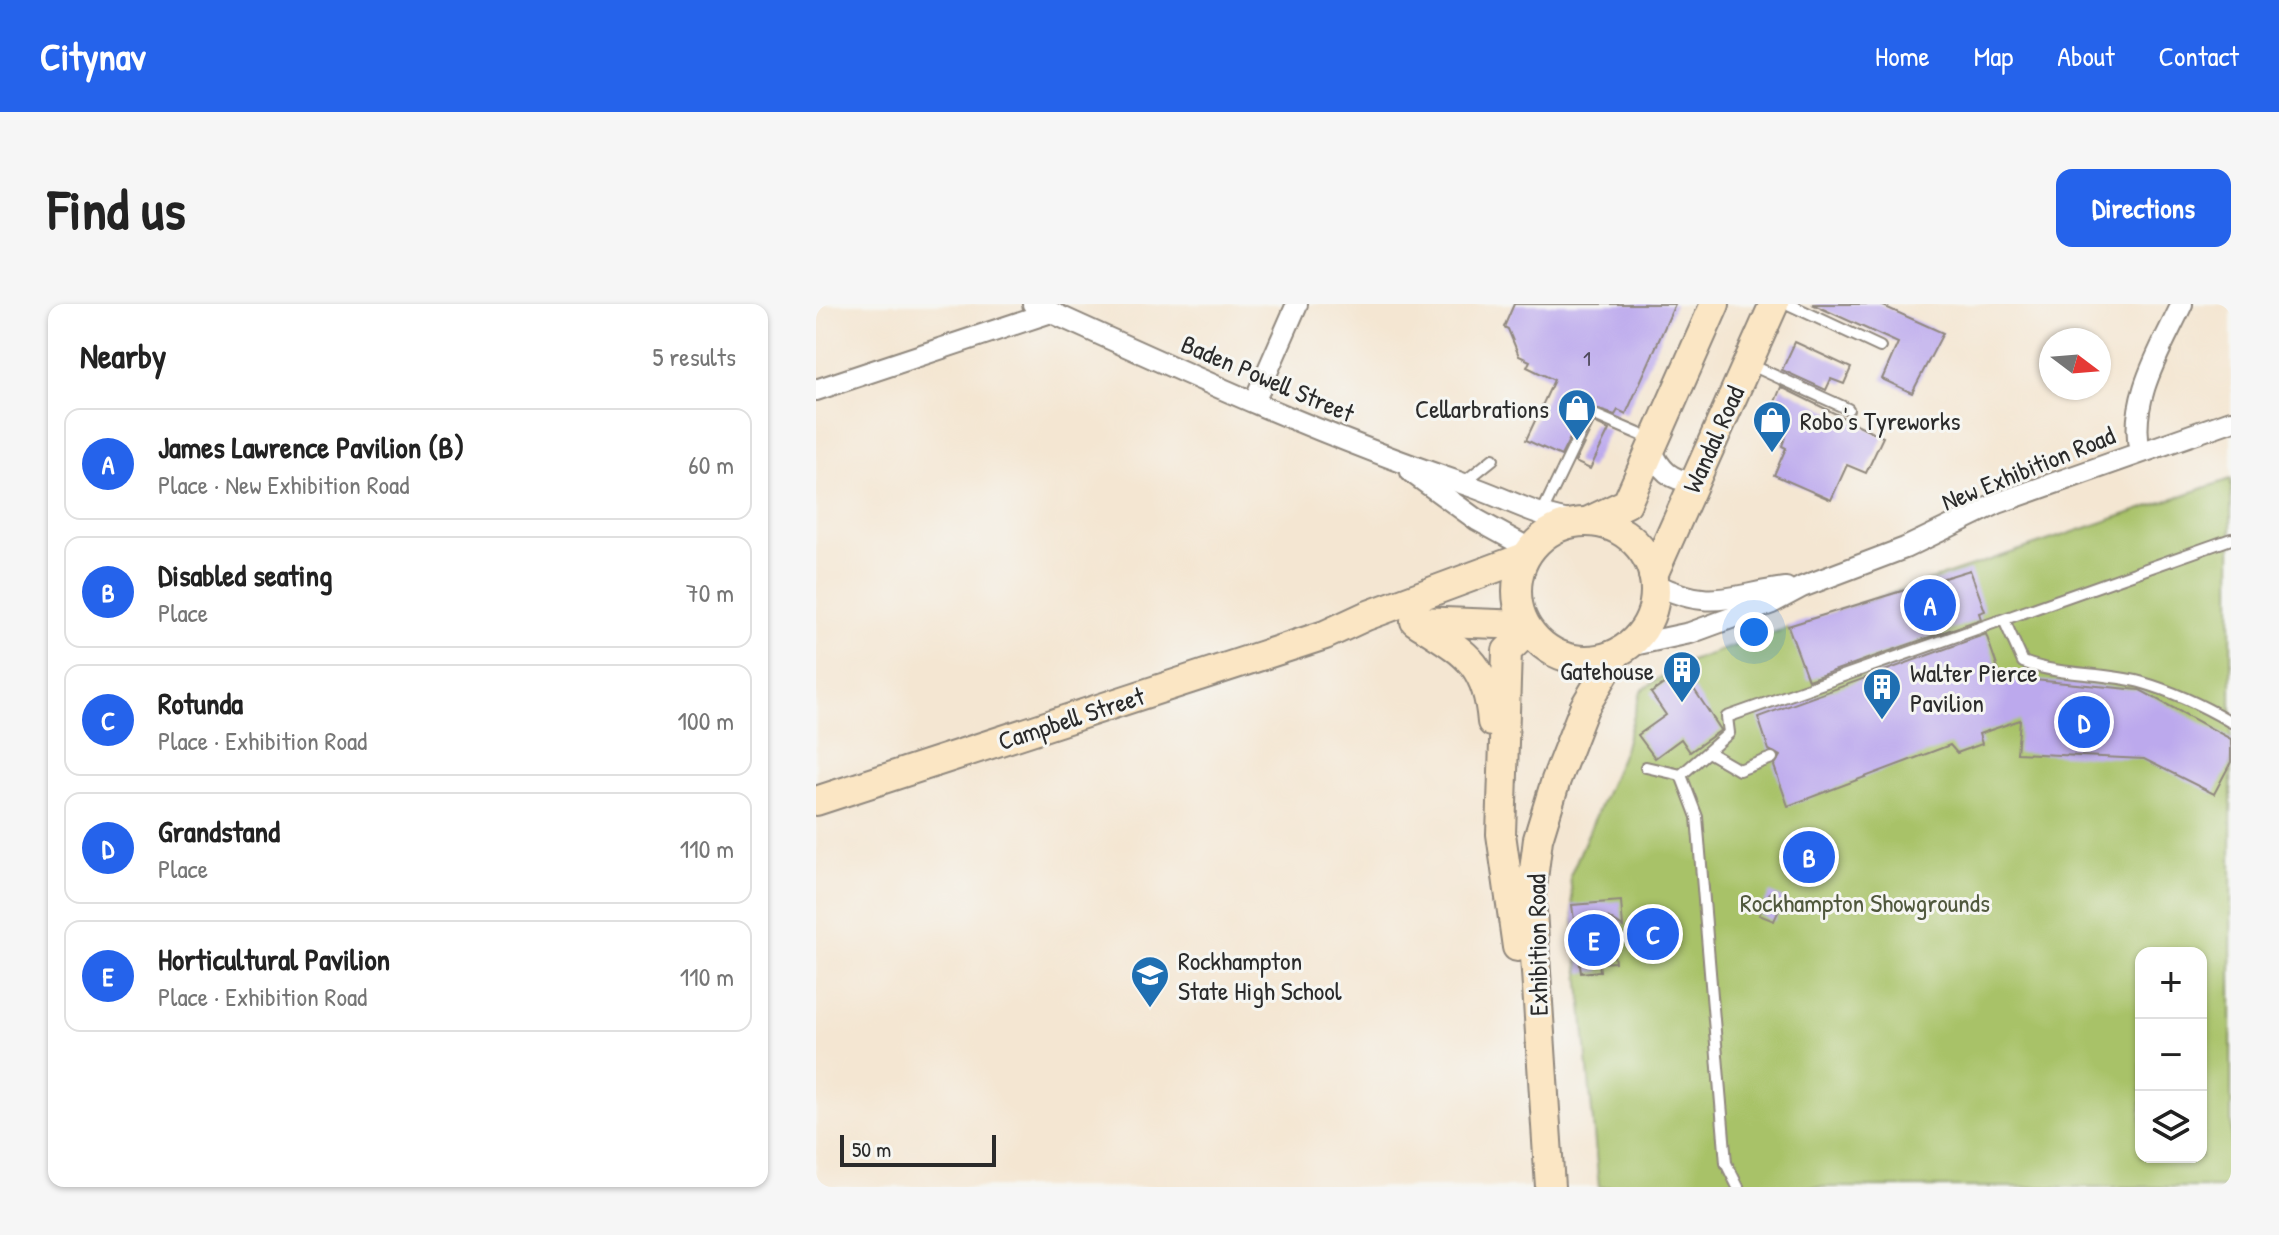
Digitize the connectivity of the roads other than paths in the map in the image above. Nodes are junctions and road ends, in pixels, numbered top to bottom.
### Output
1 (1297, 304) edge
2 (1715, 304) edge
3 (1774, 304) edge
4 (1788, 304) edge
5 (2182, 304) edge
6 (1042, 308) edge
7 (1880, 347) dead end
8 (1747, 363) junction
9 (816, 390) edge
10 (1254, 402) junction
11 (1848, 409) dead end
12 (2231, 421) edge
13 (1653, 445) junction
14 (2140, 452) junction
15 (1493, 459) dead end
16 (1395, 461) junction
17 (1694, 481) junction
18 (1463, 483) junction
19 (1541, 515) junction
20 (1583, 522) junction
21 (2231, 539) edge
22 (1528, 553) junction
23 (1654, 580) junction
24 (1802, 587) junction
25 (2004, 620) junction
26 (1415, 621) junction
27 (1526, 628) junction
28 (1325, 635) junction
29 (1622, 650) junction
30 (2231, 722) edge
31 (1708, 752) junction
32 (1772, 758) dead end
33 (1646, 767) dead end
34 (1681, 775) junction
35 (816, 801) edge
36 (1501, 834) junction
37 (1547, 1157) junction
38 (1550, 1187) edge
39 (1738, 1187) edge

1 - 10 street
2 - 13 street, Wandal Road
3 - 8 street, Wandal Road
4 - 7 lane
5 - 14 street
6 - 9 street
6 - 10 street, Baden Powell Street
8 - 11 lane
8 - 17 street, Wandal Road
10 - 16 street, Baden Powell Street
12 - 14 street, New Exhibition Road
13 - 17 street
13 - 19 lane
13 - 20 street, Wandal Road
14 - 24 street, New Exhibition Road
15 - 18 lane
16 - 18 street, Baden Powell Street
16 - 22 street, Baden Powell Street
17 - 23 street, Wandal Road
18 - 19 street, Baden Powell Street
19 - 20 street, Baden Powell Street
20 - 22 street
20 - 23 street
21 - 25 lane
22 - 27 street
22 - 28 street, Campbell Street
23 - 24 street, New Exhibition Road
23 - 29 street
24 - 29 street, New Exhibition Road
25 - 30 lane
25 - 31 lane
26 - 27 street, Campbell Street
26 - 28 street, Campbell Street
26 - 36 street, Exhibition Road
27 - 29 street
27 - 36 street, Exhibition Road
28 - 35 street, Campbell Street
29 - 37 street, Exhibition Road
31 - 32 lane
31 - 34 lane
33 - 34 lane
34 - 39 lane
36 - 37 street, Exhibition Road
37 - 38 street, Exhibition Road

